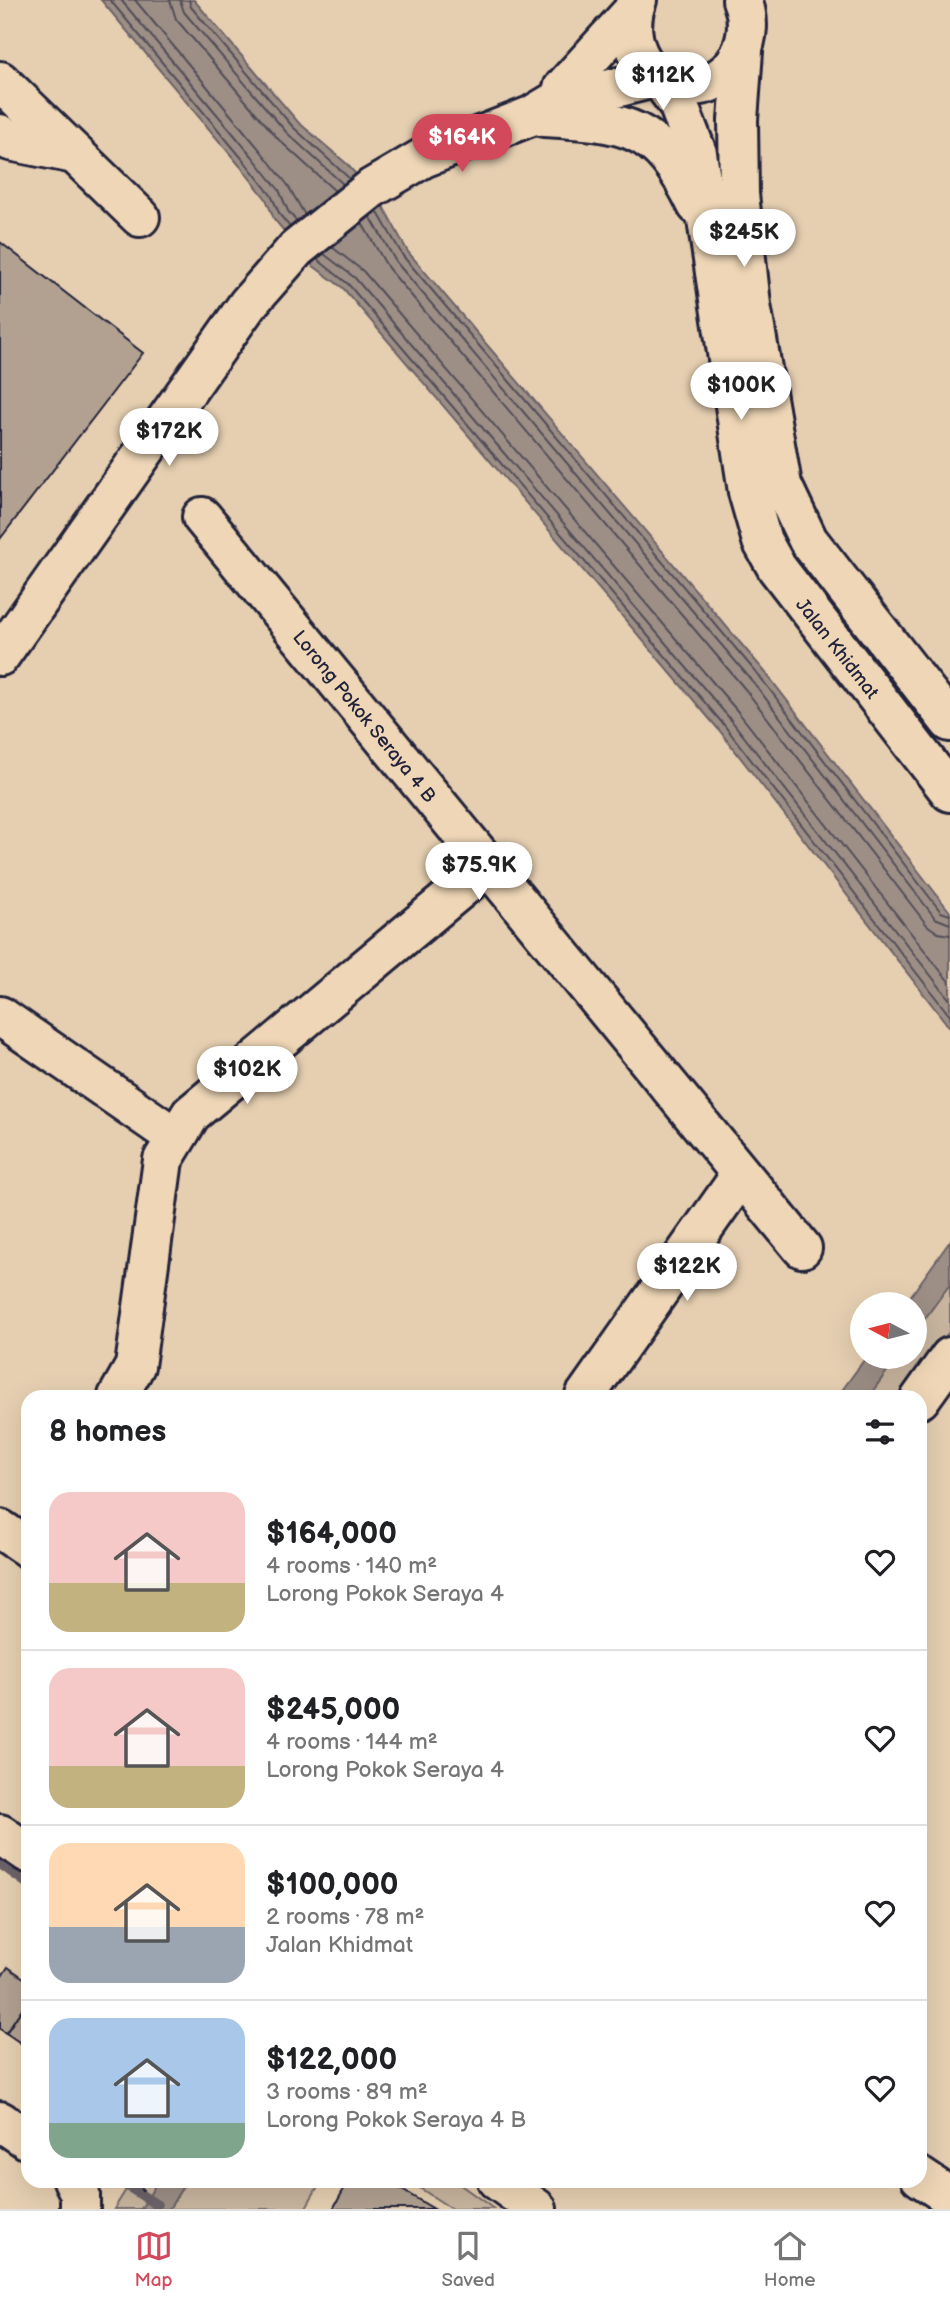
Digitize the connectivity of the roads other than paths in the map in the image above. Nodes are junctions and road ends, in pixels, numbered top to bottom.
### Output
1 (741, 0) edge
2 (634, 6) edge
3 (743, 51) junction
4 (658, 77) junction
5 (0, 81) edge
6 (546, 107) junction
7 (0, 134) edge
8 (75, 154) junction
9 (140, 217) dead end
10 (709, 233) junction
11 (202, 517) dead end
12 (0, 656) edge
13 (950, 722) edge
14 (950, 792) edge
15 (488, 866) junction
16 (0, 1016) edge
17 (175, 1137) junction
18 (741, 1175) junction
19 (802, 1248) dead end
20 (950, 1357) edge
21 (122, 1390) edge
22 (589, 1390) edge
23 (926, 1390) edge
24 (0, 1833) edge
25 (21, 1848) edge
26 (0, 2121) edge
27 (21, 2135) edge
28 (927, 2182) edge
29 (77, 2188) edge
30 (508, 2188) edge
31 (950, 2197) edge
32 (80, 2209) edge
33 (537, 2209) edge

1 - 3 street
2 - 4 street, Jalan Khidmat
2 - 6 street
3 - 4 street
3 - 13 street
4 - 6 street
4 - 10 street, Jalan Khidmat
5 - 8 street
6 - 10 street
6 - 12 street
7 - 8 street
8 - 9 street
10 - 14 street, Jalan Khidmat
11 - 15 street, Lorong Pokok Seraya 4 B
15 - 17 street
15 - 18 street, Lorong Pokok Seraya 4 B
16 - 17 street
17 - 21 street
18 - 19 street, Lorong Pokok Seraya 4 B
18 - 22 street
20 - 23 street
24 - 25 street
26 - 27 street
28 - 31 street
29 - 32 street
30 - 33 street

